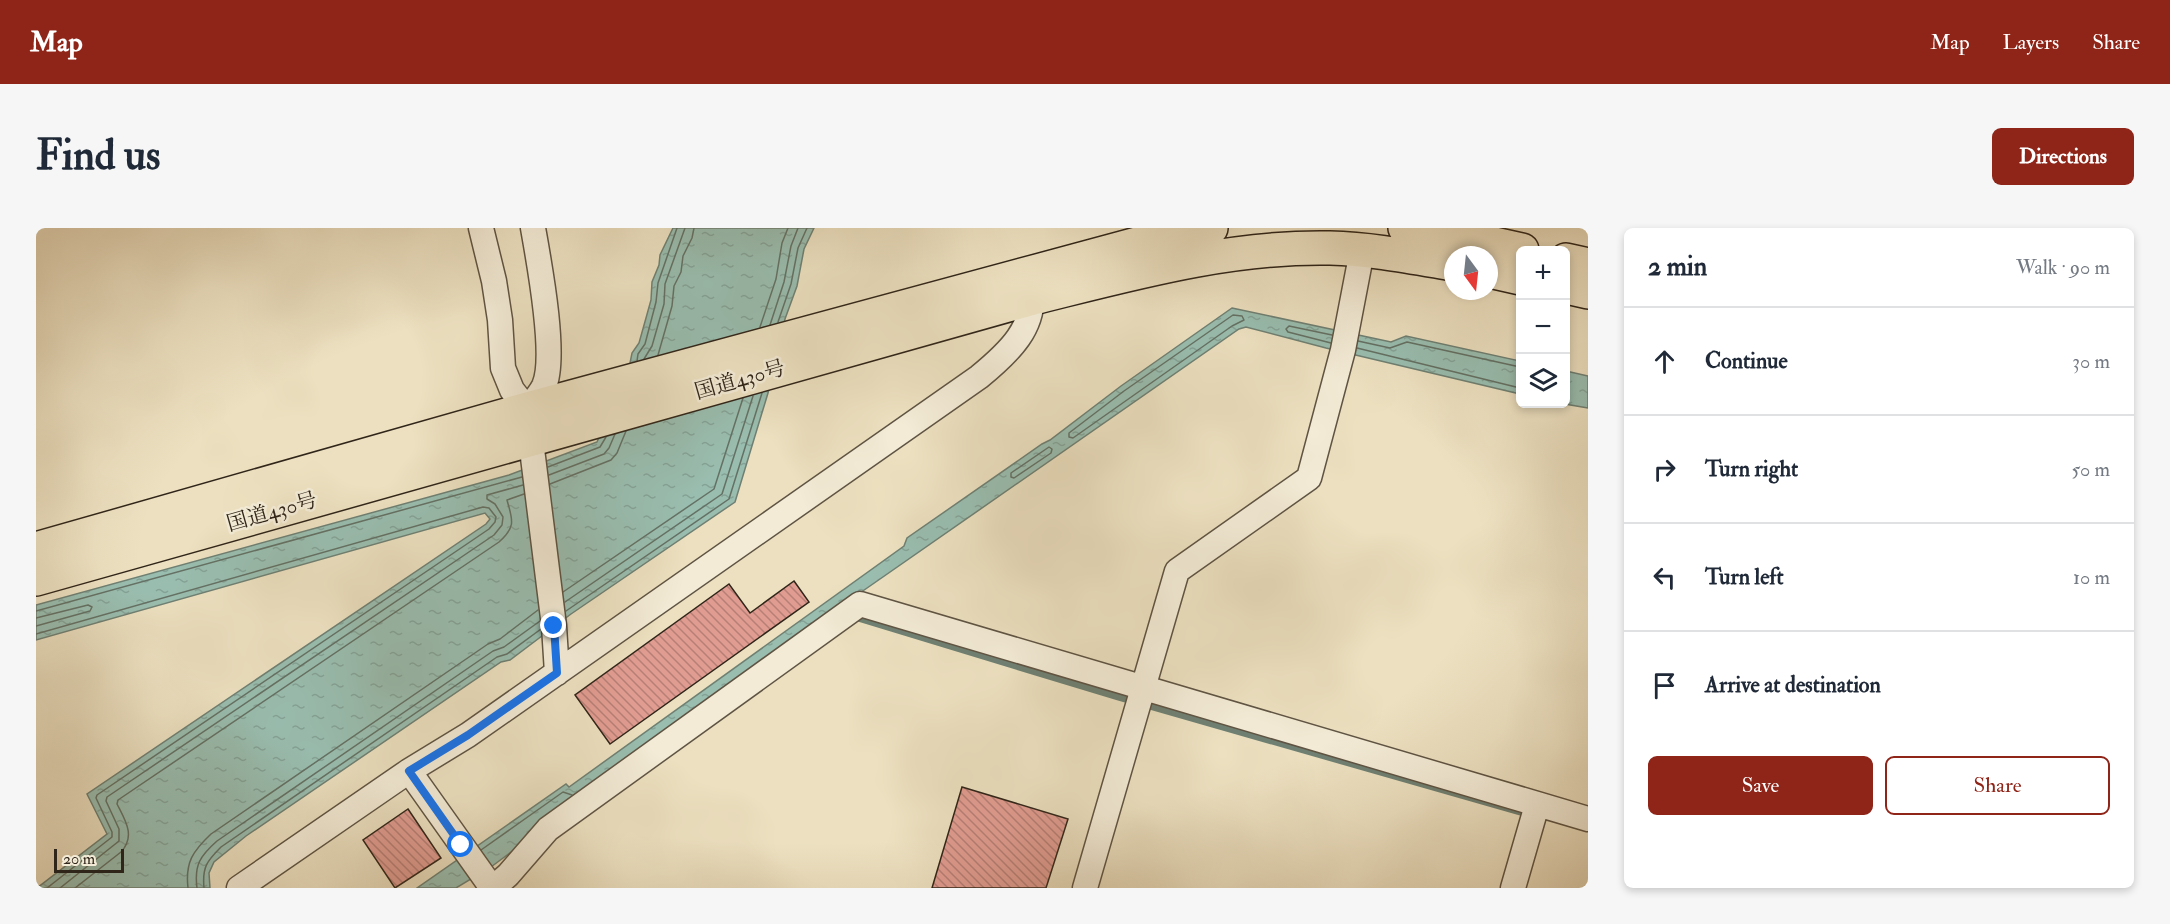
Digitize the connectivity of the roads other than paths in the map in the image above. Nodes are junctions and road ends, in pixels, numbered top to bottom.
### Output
1 (481, 228) edge
2 (533, 228) edge
3 (1211, 228) edge
4 (1405, 228) edge
5 (1516, 249) edge
6 (1362, 251) junction
7 (1570, 261) edge
8 (1444, 262) edge
9 (1588, 265) edge
10 (1498, 273) edge
11 (1516, 277) edge
12 (1030, 286) junction
13 (1570, 288) edge
14 (1588, 292) edge
15 (777, 356) junction
16 (530, 438) junction
17 (36, 549) edge
18 (36, 579) edge
19 (557, 673) junction
20 (1140, 697) junction
21 (409, 771) junction
22 (1535, 811) junction
23 (1588, 819) edge
24 (490, 885) edge
25 (239, 888) edge
26 (1085, 888) edge
27 (1513, 888) edge

1 - 16 street
2 - 16 street
3 - 12 highway, 国道430号
4 - 5 highway
6 - 8 highway, 国道430号
6 - 12 highway, 国道430号
6 - 20 street
7 - 9 highway
10 - 11 highway
12 - 15 highway, 国道430号
12 - 19 street
13 - 14 highway
15 - 16 highway, 国道430号
15 - 16 highway, 国道430号
16 - 17 highway, 国道430号
16 - 18 highway, 国道430号
16 - 19 street
19 - 21 street
20 - 22 street
20 - 24 street
20 - 26 street
21 - 24 street
21 - 25 street
22 - 23 street
22 - 27 street

